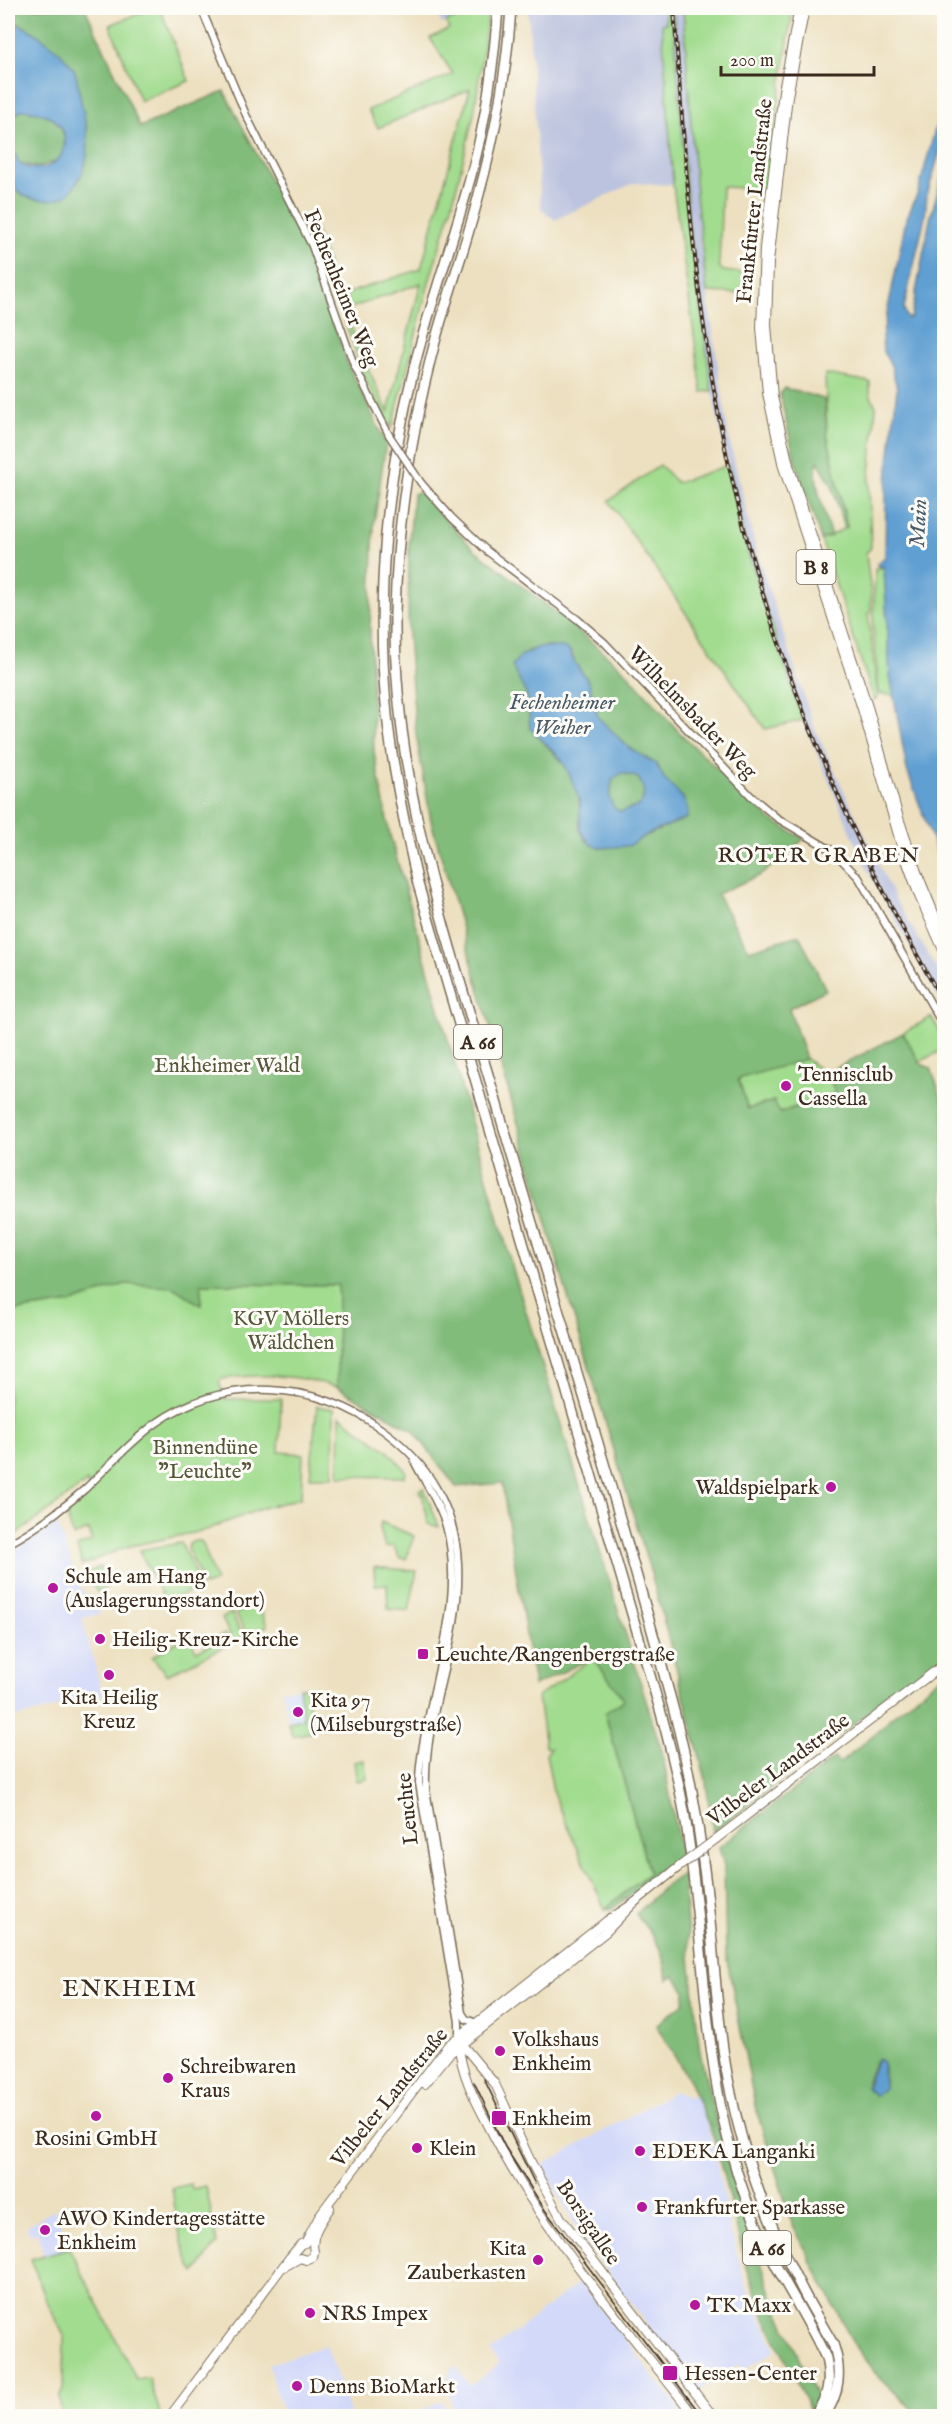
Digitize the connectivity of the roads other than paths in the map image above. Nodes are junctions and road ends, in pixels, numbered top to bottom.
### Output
1 (201, 8) edge
2 (498, 8) edge
3 (511, 8) edge
4 (798, 8) edge
5 (805, 8) edge
6 (764, 326) junction
7 (491, 555) joint
8 (945, 937) edge
9 (945, 952) edge
10 (945, 1027) edge
11 (8, 1544) edge
12 (945, 1664) edge
13 (634, 1903) junction
14 (458, 2005) junction
15 (476, 2023) junction
16 (457, 2042) junction
17 (461, 2061) junction
18 (441, 2063) junction
19 (309, 2244) junction
20 (298, 2254) junction
21 (170, 2416) edge
22 (694, 2416) edge
23 (713, 2416) edge
24 (813, 2416) edge
25 (824, 2416) edge

1 - 7 street, Fechenheimer Weg, bridge
2 - 24 highway, A 66
3 - 25 highway, A 66
4 - 6 main road, Frankfurter Landstraße / B 8
5 - 6 main road, Frankfurter Landstraße / B 8
6 - 8 main road, B 8
6 - 9 main road, B 8
7 - 10 street, Wilhelmsbader Weg
11 - 14 street, Leuchte
12 - 13 main road, Vilbeler Landstraße, bridge
13 - 15 main road, Vilbeler Landstraße
13 - 16 main road, Vilbeler Landstraße
14 - 15 street
14 - 16 street, Leuchte
15 - 16 main road, Vilbeler Landstraße
16 - 17 main road, Borsigallee
16 - 18 main road, Vilbeler Landstraße
16 - 19 main road, Vilbeler Landstraße
16 - 23 main road, Borsigallee
17 - 18 main road
17 - 22 main road, Borsigallee
18 - 19 main road, Vilbeler Landstraße
19 - 20 main road, Vilbeler Landstraße
19 - 20 main road, Vilbeler Landstraße
20 - 21 main road, Vilbeler Landstraße

